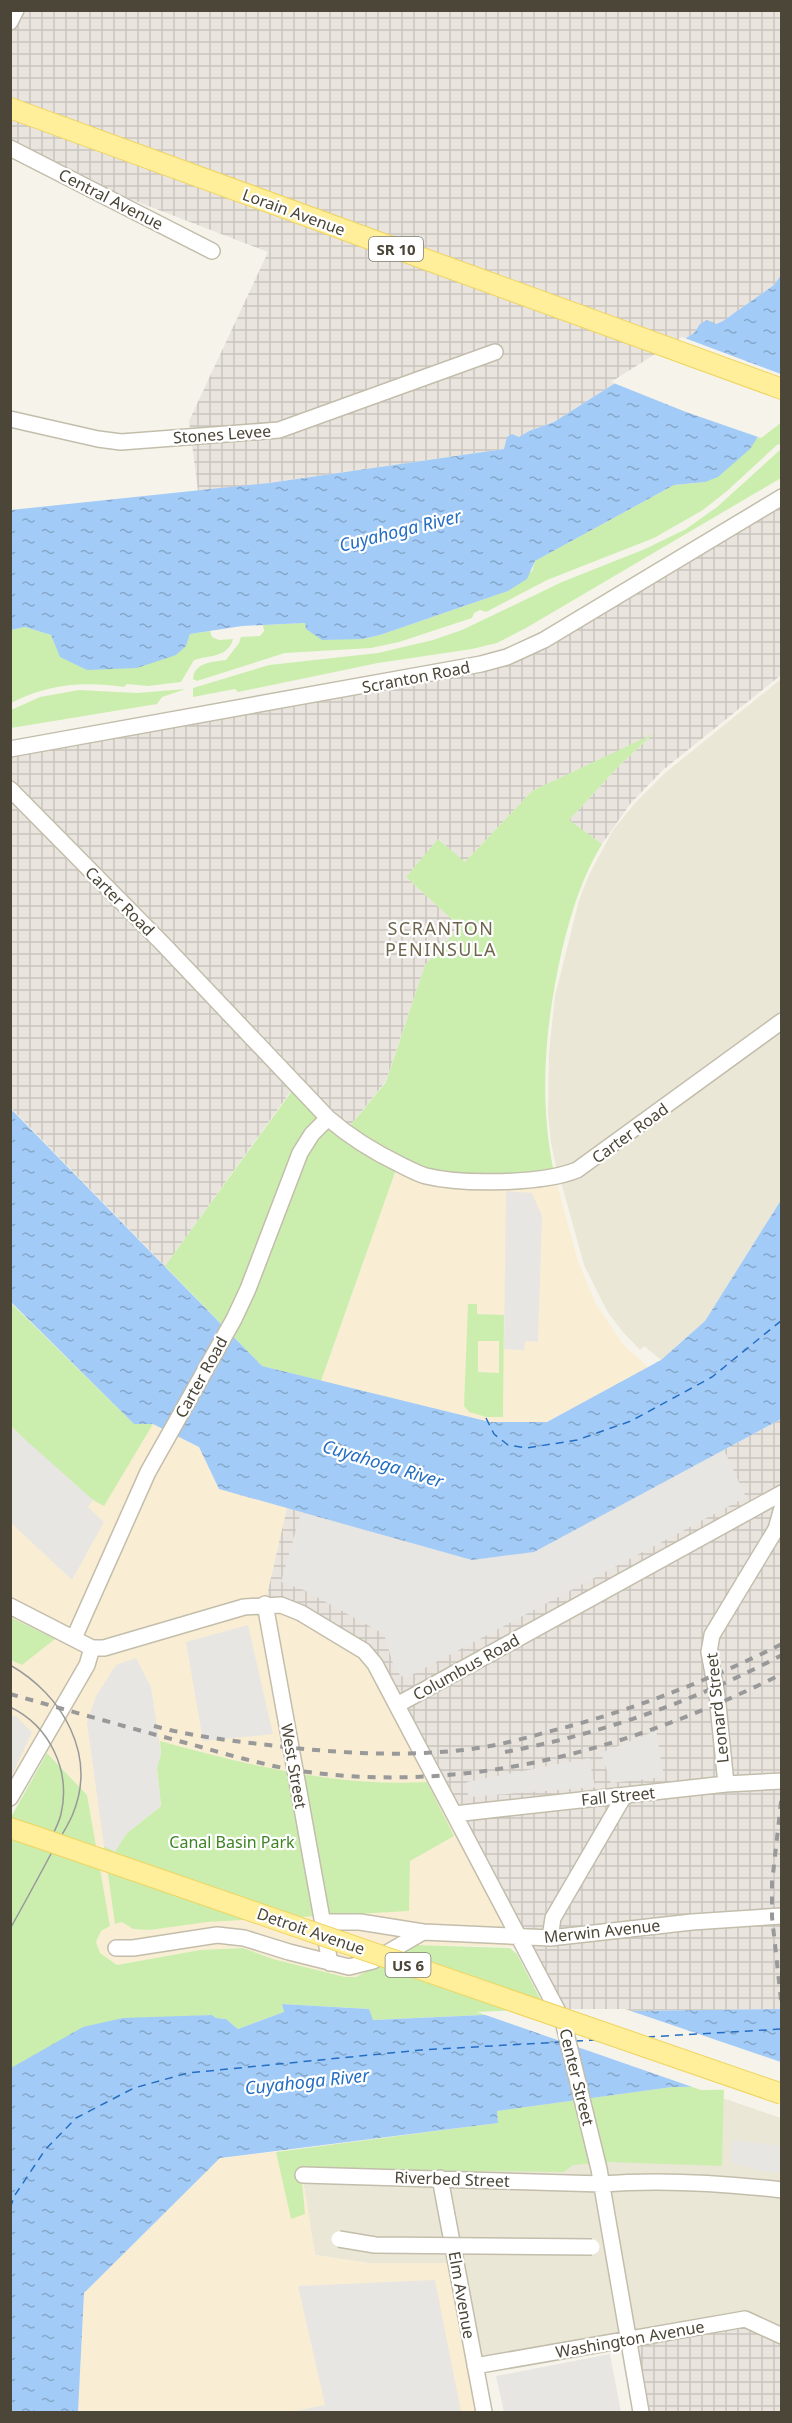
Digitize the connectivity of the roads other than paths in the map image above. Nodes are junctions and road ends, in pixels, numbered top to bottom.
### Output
1 (16, 10) edge
2 (10, 22) edge
3 (10, 108) edge
4 (10, 148) edge
5 (212, 251) dead end
6 (495, 351) dead end
7 (782, 389) edge
8 (10, 418) edge
9 (782, 497) edge
10 (10, 749) edge
11 (10, 789) edge
12 (782, 1021) edge
13 (328, 1118) junction
14 (782, 1493) edge
15 (782, 1508) edge
16 (265, 1604) junction
17 (10, 1606) edge
18 (74, 1638) junction
19 (92, 1648) junction
20 (397, 1705) junction
21 (782, 1781) edge
22 (726, 1784) junction
23 (624, 1796) junction
24 (10, 1797) edge
25 (454, 1814) junction
26 (10, 1828) edge
27 (782, 1917) edge
28 (322, 1922) junction
29 (423, 1932) junction
30 (519, 1936) junction
31 (550, 1938) junction
32 (116, 1948) dead end
33 (330, 1963) junction
34 (782, 2094) edge
35 (303, 2175) dead end
36 (601, 2176) junction
37 (440, 2178) junction
38 (782, 2190) edge
39 (339, 2240) dead end
40 (592, 2247) dead end
41 (782, 2336) edge
42 (628, 2338) junction
43 (475, 2366) junction
44 (483, 2412) edge
45 (641, 2412) edge

1 - 2 street
3 - 7 main road, Lorain Avenue / SR 10
4 - 5 street, Central Avenue
6 - 8 street, Stones Levee
9 - 10 street, Scranton Road
11 - 13 street, Carter Road
12 - 13 street, Carter Road
13 - 18 street, Carter Road
14 - 20 street, Columbus Road
15 - 22 street, Leonard Street
16 - 19 street, Columbus Road
16 - 20 street, Columbus Road
16 - 28 street, West Street
17 - 18 street
18 - 19 street
19 - 24 street
20 - 25 street, Center Street
21 - 22 street, Fall Street
22 - 23 street, Fall Street
23 - 25 street, Fall Street
23 - 31 street
25 - 30 street, Center Street
26 - 34 main road, Detroit Avenue / US 6, bridge
27 - 31 street, Merwin Avenue
28 - 29 street, Merwin Avenue
28 - 33 street, West Street
29 - 30 street, Merwin Avenue
29 - 33 street
30 - 31 street, Merwin Avenue
30 - 36 street, Center Street
32 - 33 street
35 - 37 street, Riverbed Street
36 - 37 street, Riverbed Street
36 - 38 street
36 - 42 street, Center Street
37 - 43 street, Elm Avenue
39 - 40 street, bridge
41 - 42 street, Washington Avenue
42 - 43 street, Washington Avenue
42 - 45 street, Center Street
43 - 44 street, Elm Avenue

